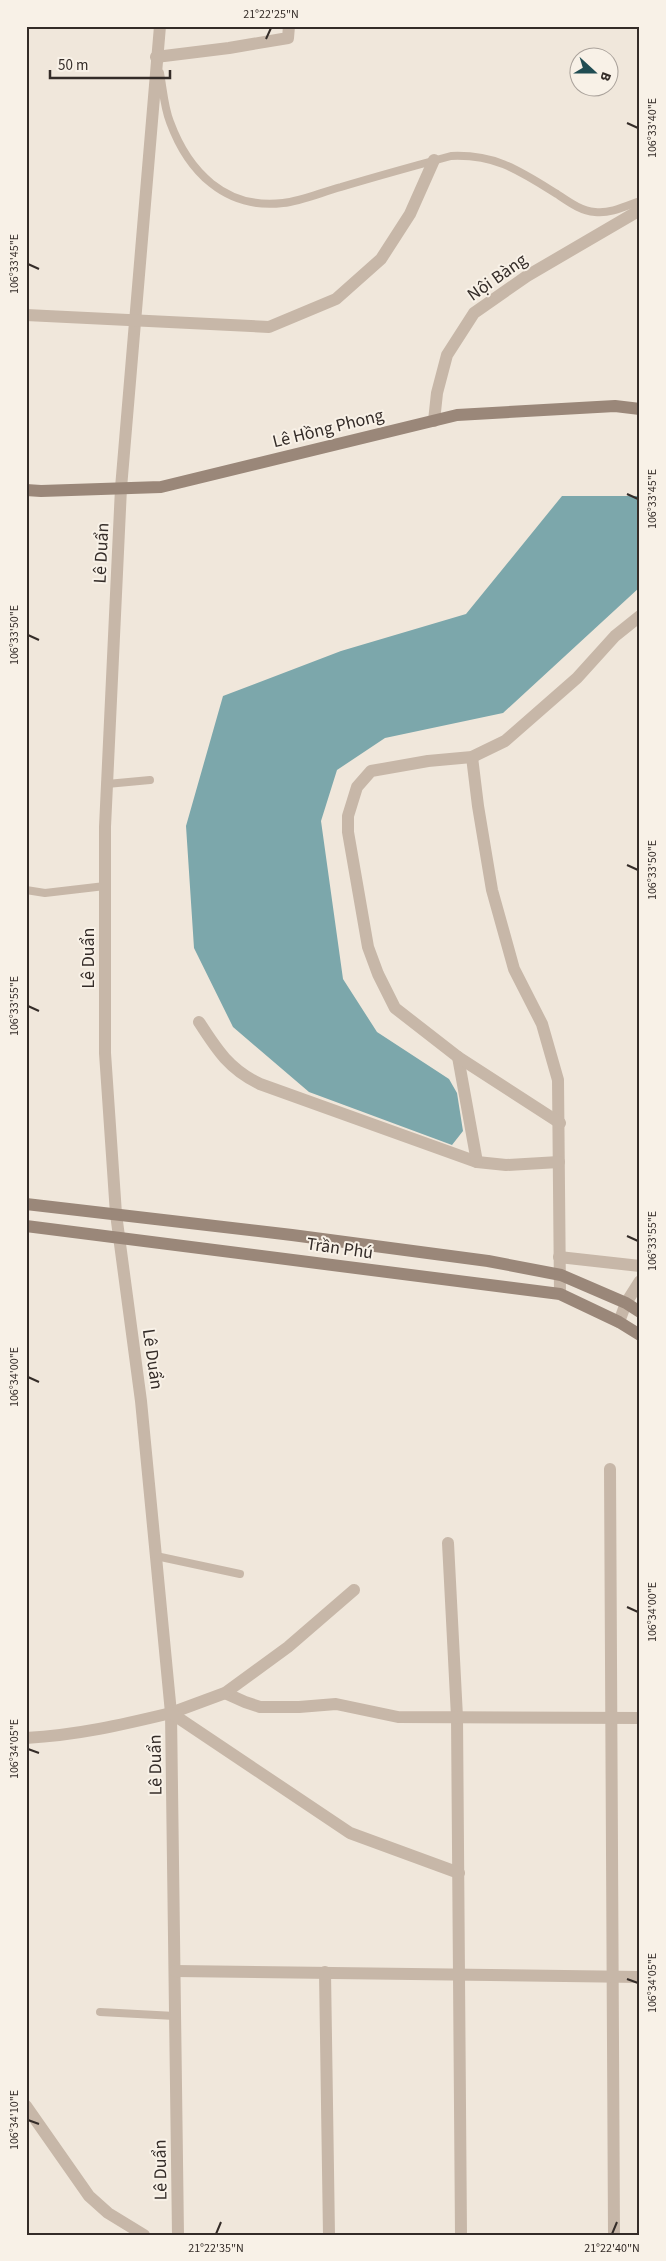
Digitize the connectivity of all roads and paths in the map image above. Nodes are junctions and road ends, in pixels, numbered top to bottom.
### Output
1 (160, 26) edge
2 (289, 26) edge
3 (156, 57) junction
4 (434, 160) junction
5 (640, 201) edge
6 (640, 210) edge
7 (26, 315) edge
8 (135, 322) junction
9 (640, 409) edge
10 (434, 421) junction
11 (121, 488) junction
12 (26, 490) edge
13 (640, 616) edge
14 (472, 757) junction
15 (150, 780) dead end
16 (107, 784) junction
17 (105, 886) junction
18 (26, 890) edge
19 (199, 1022) dead end
20 (458, 1057) junction
21 (560, 1123) junction
22 (478, 1162) junction
23 (559, 1162) junction
24 (26, 1204) edge
25 (116, 1214) junction
26 (26, 1226) edge
27 (119, 1238) junction
28 (559, 1258) junction
29 (640, 1266) edge
30 (561, 1275) junction
31 (640, 1281) edge
32 (560, 1294) junction
33 (626, 1303) junction
34 (640, 1312) edge
35 (619, 1322) junction
36 (640, 1335) edge
37 (610, 1470) dead end
38 (448, 1543) dead end
39 (156, 1556) junction
40 (240, 1574) dead end
41 (354, 1590) dead end
42 (225, 1692) junction
43 (172, 1713) junction
44 (456, 1717) junction
45 (612, 1718) junction
46 (640, 1718) edge
47 (26, 1738) edge
48 (459, 1873) junction
49 (175, 1970) junction
50 (325, 1972) junction
51 (460, 1974) junction
52 (613, 1977) junction
53 (640, 1977) edge
54 (100, 2012) dead end
55 (175, 2016) junction
56 (26, 2106) edge
57 (144, 2235) edge
58 (178, 2235) edge
59 (329, 2235) edge
60 (461, 2235) edge
61 (614, 2235) edge

1 - 3 street, Lê Duẩn
2 - 3 street
3 - 4 lane
3 - 8 street, Lê Duẩn
4 - 5 lane
4 - 8 street
6 - 10 street, Nội Bàng
7 - 8 street
8 - 11 street, Lê Duẩn
9 - 10 main road, Lê Hồng Phong
10 - 11 main road, Lê Hồng Phong
11 - 12 main road, Lê Hồng Phong
11 - 16 street, Lê Duẩn
13 - 14 street
14 - 20 street
14 - 21 street
15 - 16 lane
16 - 17 street, Lê Duẩn
17 - 18 lane
17 - 25 street, Lê Duẩn
19 - 22 street
20 - 21 street
20 - 22 street
21 - 23 street
22 - 23 street
23 - 28 street
24 - 25 main road, Trần Phú
25 - 27 street, Lê Duẩn
25 - 30 main road, Trần Phú
26 - 27 main road, Trần Phú
27 - 32 main road, Trần Phú
27 - 39 street, Lê Duẩn
28 - 29 street
28 - 30 street
30 - 32 street
30 - 33 main road, Trần Phú
31 - 33 street
32 - 35 main road, Trần Phú
33 - 34 main road, Trần Phú
33 - 35 street
35 - 36 main road, Trần Phú
37 - 45 street
38 - 44 street
39 - 40 lane
39 - 43 street, Lê Duẩn
41 - 42 street
42 - 43 street
42 - 44 street
43 - 47 street
43 - 48 street
43 - 49 street, Lê Duẩn
44 - 45 street
44 - 48 street
45 - 46 street
45 - 52 street
48 - 51 street
49 - 50 street
49 - 55 street, Lê Duẩn
50 - 51 street
50 - 59 street
51 - 52 street
51 - 60 street
52 - 53 street
52 - 61 street
54 - 55 lane
55 - 58 street, Lê Duẩn
56 - 57 street

